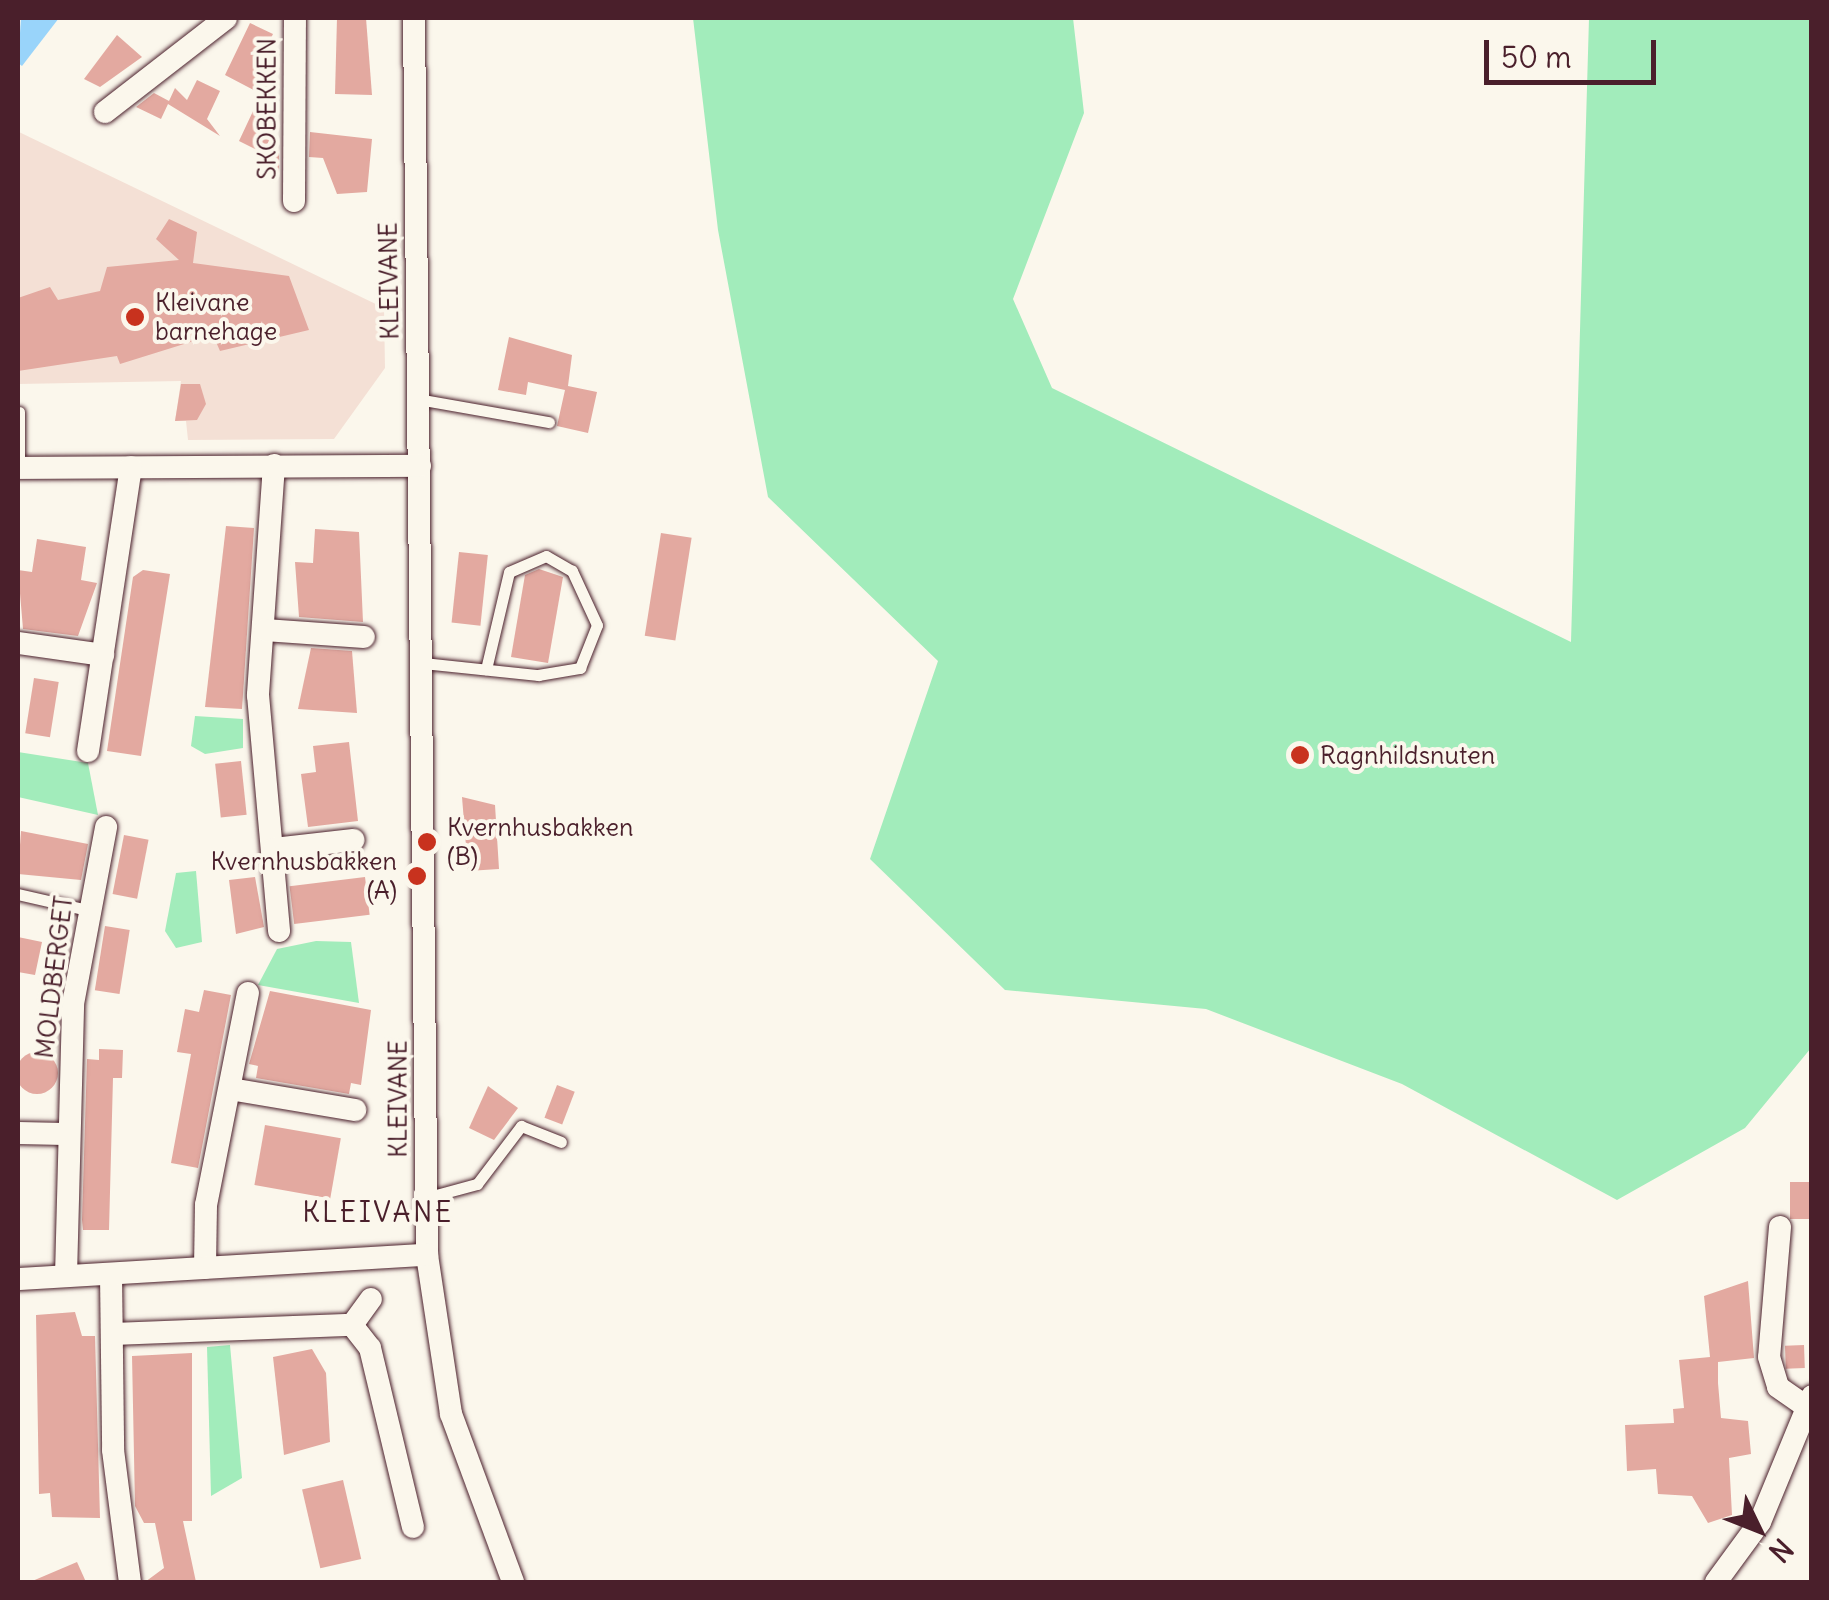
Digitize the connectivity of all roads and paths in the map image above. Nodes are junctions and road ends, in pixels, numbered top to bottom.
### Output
1 (226, 18) edge
2 (294, 18) edge
3 (414, 18) edge
4 (105, 112) dead end
5 (294, 202) dead end
6 (418, 399) junction
7 (20, 412) edge
8 (549, 422) dead end
9 (274, 466) junction
10 (420, 466) junction
11 (131, 467) junction
12 (18, 468) edge
13 (265, 630) junction
14 (364, 637) dead end
15 (18, 643) edge
16 (103, 655) junction
17 (423, 663) junction
18 (486, 669) junction
19 (88, 751) dead end
20 (106, 827) dead end
21 (353, 840) dead end
22 (274, 850) junction
23 (18, 894) edge
24 (88, 910) junction
25 (279, 932) dead end
26 (248, 994) dead end
27 (230, 1089) junction
28 (356, 1110) dead end
29 (18, 1132) edge
30 (66, 1134) junction
31 (561, 1142) dead end
32 (426, 1198) junction
33 (1780, 1226) dead end
34 (427, 1254) junction
35 (206, 1268) junction
36 (111, 1274) junction
37 (66, 1276) junction
38 (18, 1278) edge
39 (371, 1299) dead end
40 (352, 1325) junction
41 (113, 1334) junction
42 (1808, 1400) edge
43 (413, 1527) dead end
44 (130, 1582) edge
45 (513, 1582) edge
46 (1716, 1582) edge

1 - 4 street, SKOBEKKEN
2 - 5 street, SKOBEKKEN
3 - 6 street, KLEIVANE
6 - 8 lane
6 - 10 street, KLEIVANE
7 - 12 lane
9 - 10 street
9 - 11 street
9 - 13 street
10 - 17 street, KLEIVANE
11 - 12 street
11 - 16 street
13 - 14 street
13 - 22 street
15 - 16 street
16 - 19 street
17 - 18 lane
17 - 32 street, KLEIVANE
18 - 18 lane
20 - 24 street, MOLDBERGET
21 - 22 street
22 - 25 street
23 - 24 lane
24 - 30 street, MOLDBERGET
26 - 27 street
27 - 28 street
27 - 35 street
29 - 30 street
30 - 37 street, MOLDBERGET
31 - 32 lane
32 - 34 street, KLEIVANE
33 - 42 street
34 - 35 street
34 - 45 street, KLEIVANE
35 - 36 street
36 - 37 street
36 - 41 street
37 - 38 street
39 - 40 street
40 - 41 street
40 - 43 street
41 - 44 street
42 - 46 street

